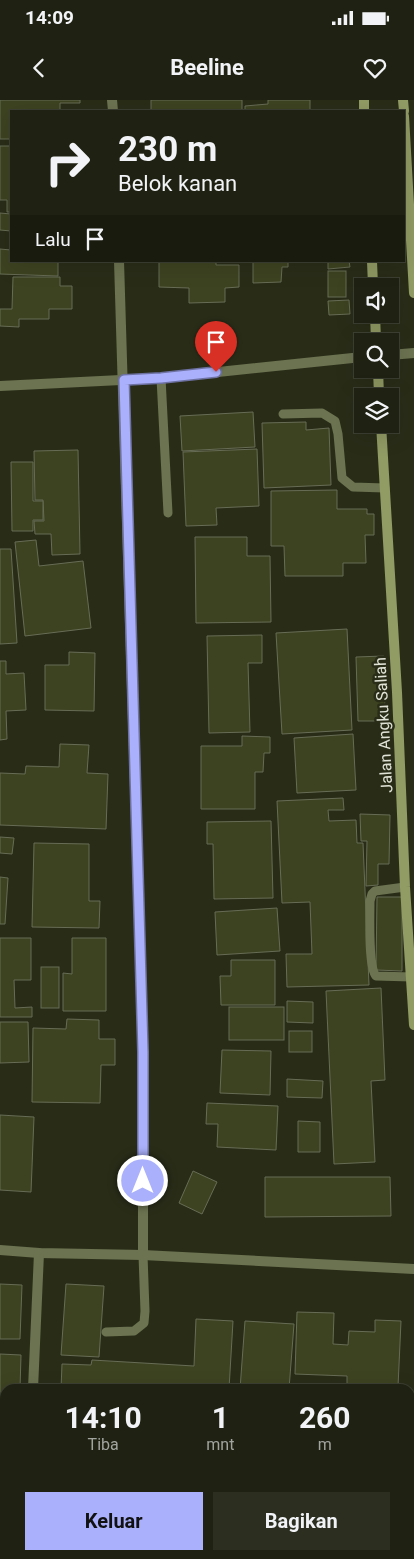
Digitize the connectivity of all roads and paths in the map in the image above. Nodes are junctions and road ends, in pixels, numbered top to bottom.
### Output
1 (405, 123) edge
2 (410, 160) edge
3 (412, 205) edge
4 (412, 246) edge
5 (119, 262) edge
6 (372, 262) edge
7 (373, 278) edge
8 (414, 292) edge
9 (414, 353) edge
10 (399, 354) edge
11 (354, 358) edge
12 (161, 378) junction
13 (124, 380) junction
14 (0, 386) edge
15 (282, 414) dead end
16 (382, 433) edge
17 (385, 488) junction
18 (168, 513) dead end
19 (405, 887) junction
20 (412, 977) junction
21 (414, 1025) edge
22 (0, 1250) edge
23 (39, 1253) junction
24 (142, 1255) junction
25 (414, 1269) edge
26 (106, 1332) dead end
27 (33, 1384) edge

1 - 2 main road
2 - 3 main road
3 - 4 main road
4 - 8 main road
5 - 13 street
6 - 7 main road
9 - 10 street
11 - 12 street
12 - 13 street
12 - 18 lane
13 - 14 street
13 - 24 street
15 - 17 lane
16 - 17 main road, Jalan Angku Saliah
17 - 19 main road, Jalan Angku Saliah
19 - 20 main road, Jalan Angku Saliah
19 - 20 lane
20 - 21 main road, Jalan Angku Saliah
22 - 23 street
23 - 24 street
23 - 27 street
24 - 25 street
24 - 26 lane

